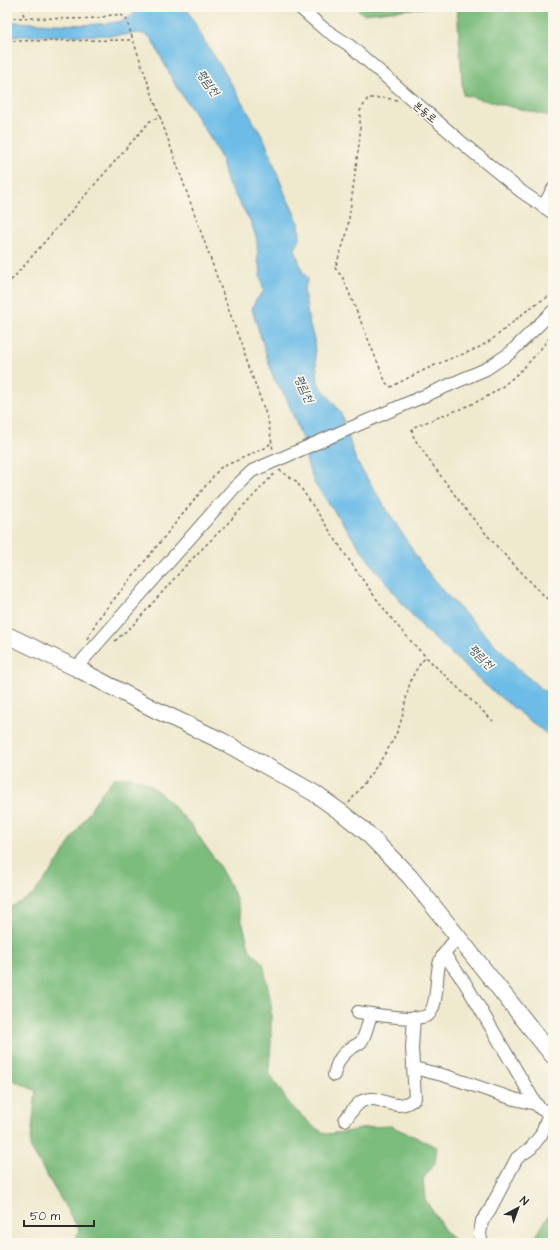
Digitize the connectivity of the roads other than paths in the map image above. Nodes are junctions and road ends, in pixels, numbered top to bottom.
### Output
1 (299, 7) edge
2 (552, 193) edge
3 (548, 210) edge
4 (553, 311) edge
5 (7, 635) edge
6 (76, 668) junction
7 (458, 936) junction
8 (444, 954) junction
9 (358, 1012) dead end
10 (371, 1014) junction
11 (414, 1017) junction
12 (553, 1056) edge
13 (414, 1068) junction
14 (334, 1075) dead end
15 (536, 1104) junction
16 (551, 1115) edge
17 (345, 1120) dead end
18 (481, 1240) dead end

1 - 3 street, 본동로
2 - 3 street
4 - 6 street
5 - 6 main road
6 - 7 main road
7 - 8 street
7 - 12 main road
8 - 11 street
8 - 15 street
9 - 10 street
10 - 11 street
10 - 14 street
11 - 13 street
13 - 15 street
13 - 17 street
15 - 16 street
16 - 18 street

